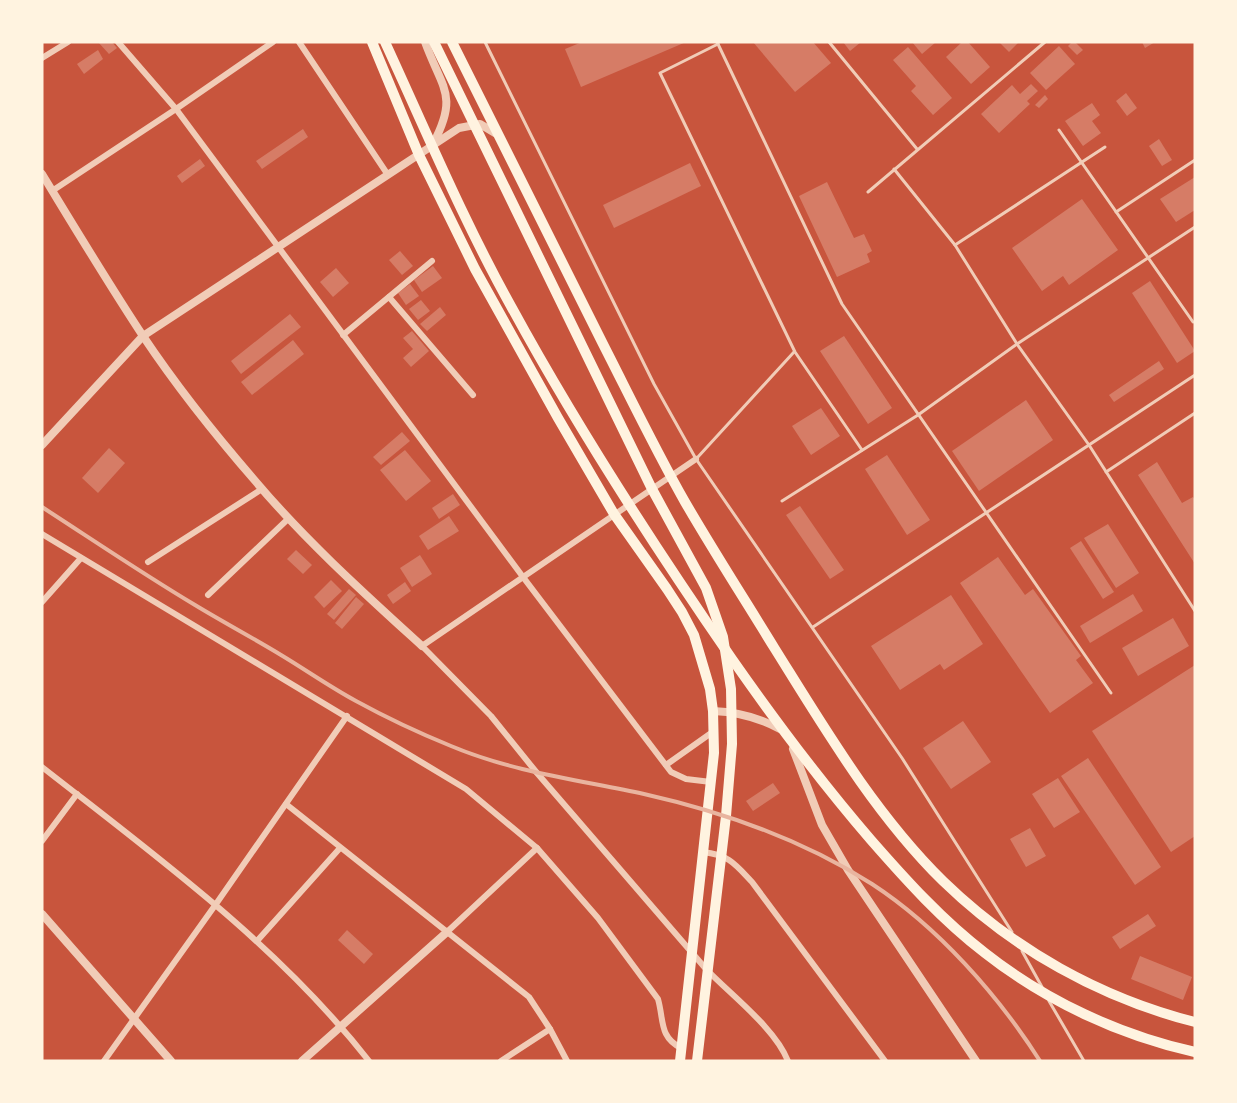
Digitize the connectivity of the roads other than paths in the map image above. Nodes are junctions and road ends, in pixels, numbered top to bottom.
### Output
1 (68, 42) edge
2 (118, 42) edge
3 (273, 42) edge
4 (299, 42) edge
5 (372, 42) edge
6 (385, 42) edge
7 (425, 42) edge
8 (434, 42) edge
9 (452, 42) edge
10 (484, 42) edge
11 (829, 42) edge
12 (1045, 42) edge
13 (718, 43) edge
14 (42, 58) edge
15 (177, 109) junction
16 (474, 124) junction
17 (1059, 130) dead end
18 (501, 141) junction
19 (432, 146) junction
20 (1105, 147) dead end
21 (917, 149) junction
22 (419, 155) junction
23 (1195, 160) edge
24 (1082, 162) junction
25 (894, 168) junction
26 (42, 174) edge
27 (388, 176) junction
28 (52, 191) junction
29 (868, 192) dead end
30 (1116, 212) junction
31 (1195, 227) edge
32 (955, 245) junction
33 (278, 248) junction
34 (1147, 258) junction
35 (432, 261) dead end
36 (389, 297) junction
37 (1192, 322) dead end
38 (343, 334) junction
39 (143, 336) junction
40 (1017, 344) junction
41 (795, 352) junction
42 (1195, 375) edge
43 (472, 395) dead end
44 (1195, 413) edge
45 (918, 415) junction
46 (42, 445) edge
47 (1089, 445) junction
48 (862, 450) junction
49 (696, 459) junction
50 (1106, 472) junction
51 (262, 489) junction
52 (652, 489) junction
53 (782, 501) dead end
54 (987, 512) junction
55 (614, 514) junction
56 (289, 518) junction
57 (42, 534) edge
58 (81, 558) junction
59 (148, 562) dead end
60 (523, 577) junction
61 (208, 596) dead end
62 (42, 602) edge
63 (1195, 610) edge
64 (813, 627) junction
65 (422, 646) junction
66 (1111, 693) dead end
67 (713, 711) junction
68 (732, 712) junction
69 (347, 716) junction
70 (714, 731) junction
71 (666, 765) junction
72 (42, 767) edge
73 (711, 782) junction
74 (76, 794) junction
75 (286, 804) junction
76 (42, 841) edge
77 (340, 848) junction
78 (537, 848) junction
79 (704, 852) junction
80 (721, 854) junction
81 (216, 904) junction
82 (42, 914) edge
83 (447, 932) junction
84 (257, 942) junction
85 (693, 952) junction
86 (706, 969) junction
87 (134, 1019) junction
88 (1195, 1022) edge
89 (341, 1026) junction
90 (550, 1029) junction
91 (681, 1048) junction
92 (1195, 1052) edge
93 (104, 1061) edge
94 (171, 1061) edge
95 (302, 1061) edge
96 (369, 1061) edge
97 (501, 1061) edge
98 (567, 1061) edge
99 (680, 1061) edge
100 (697, 1061) edge
101 (788, 1061) edge
102 (885, 1061) edge
103 (976, 1061) edge
104 (1084, 1061) edge

1 - 14 street
2 - 15 street
3 - 15 street
4 - 27 street
5 - 22 highway
6 - 19 highway
7 - 19 street
8 - 16 highway
9 - 18 highway
10 - 49 lane
11 - 21 lane
12 - 21 lane
13 - 41 lane
13 - 45 lane
15 - 28 street
15 - 33 street
16 - 18 street
16 - 19 street
16 - 52 highway
17 - 24 lane
18 - 88 highway
19 - 22 street
19 - 92 highway
20 - 24 lane
21 - 25 lane
22 - 27 street
22 - 55 highway
23 - 30 lane
24 - 30 lane
24 - 32 lane
25 - 29 lane
25 - 32 lane
26 - 28 street
27 - 33 street
28 - 39 street
30 - 34 lane
31 - 34 lane
32 - 40 lane
33 - 38 street
33 - 39 street
34 - 37 lane
34 - 40 lane
35 - 36 street
36 - 38 street
36 - 43 street
38 - 60 street
39 - 46 street
39 - 51 street
40 - 45 lane
40 - 47 lane
41 - 48 lane
41 - 49 lane
42 - 47 lane
44 - 50 lane
45 - 48 lane
45 - 54 lane
47 - 50 lane
47 - 54 lane
48 - 53 lane
49 - 52 street
49 - 64 lane
50 - 63 lane
51 - 56 street
51 - 59 street
52 - 55 street
52 - 68 highway
54 - 64 lane
54 - 66 lane
55 - 60 street
55 - 67 highway
56 - 61 street
56 - 65 street
57 - 58 street
58 - 62 street
58 - 69 street
60 - 65 street
60 - 71 street
64 - 104 lane
65 - 85 street
67 - 68 street
67 - 70 highway
68 - 80 highway
68 - 103 street
69 - 75 street
69 - 78 street
70 - 71 street
70 - 73 highway
71 - 73 street
72 - 74 street
73 - 79 highway
74 - 76 street
74 - 81 street
75 - 77 street
75 - 81 street
77 - 83 street
77 - 84 street
78 - 83 street
78 - 91 street
79 - 80 street
79 - 85 highway
80 - 86 highway
80 - 102 street
81 - 84 street
81 - 87 street
82 - 87 street
83 - 89 street
83 - 90 street
84 - 89 street
85 - 86 street
85 - 91 highway
86 - 100 highway
86 - 101 street
87 - 93 street
87 - 94 street
89 - 95 street
89 - 96 street
90 - 97 street
90 - 98 street
91 - 99 highway

